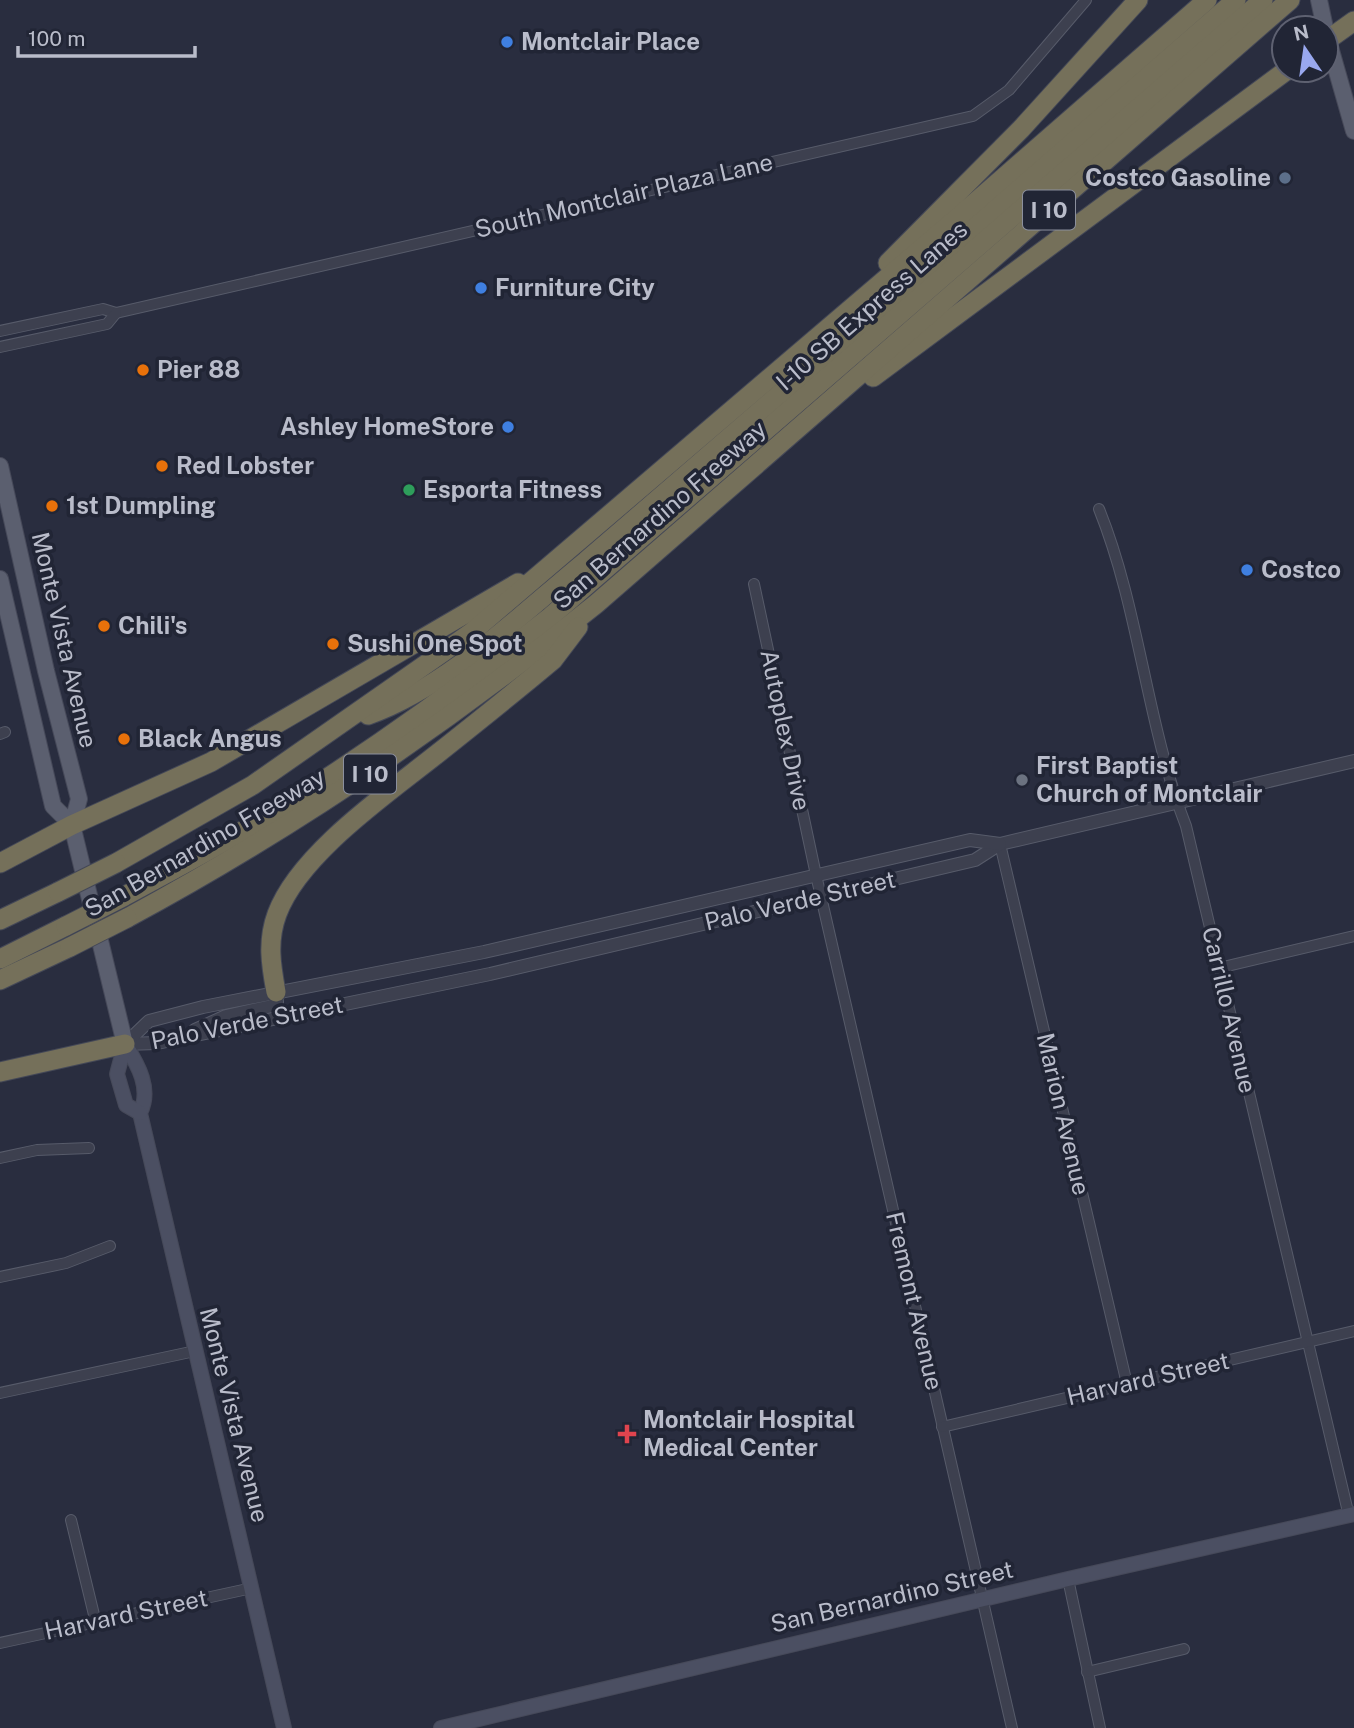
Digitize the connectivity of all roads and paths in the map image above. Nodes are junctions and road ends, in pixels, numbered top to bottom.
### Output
1 (1086, 0) edge
2 (1138, 0) edge
3 (1207, 0) edge
4 (1236, 0) edge
5 (1263, 0) edge
6 (1290, 0) edge
7 (1270, 82) edge
8 (1340, 83) edge
9 (1354, 131) edge
10 (116, 313) junction
11 (0, 331) edge
12 (815, 340) junction
13 (0, 347) edge
14 (808, 420) junction
15 (0, 466) edge
16 (1099, 509) dead end
17 (562, 558) junction
18 (0, 580) edge
19 (754, 584) dead end
20 (596, 604) junction
21 (344, 724) junction
22 (1354, 761) edge
23 (1177, 804) junction
24 (72, 825) junction
25 (1000, 844) junction
26 (0, 863) edge
27 (816, 875) junction
28 (820, 896) junction
29 (0, 920) edge
30 (1354, 936) edge
31 (0, 959) edge
32 (1219, 968) junction
33 (0, 980) edge
34 (276, 992) junction
35 (178, 1038) junction
36 (125, 1044) junction
37 (0, 1072) edge
38 (140, 1113) junction
39 (89, 1147) dead end
40 (0, 1158) edge
41 (110, 1246) dead end
42 (0, 1276) edge
43 (1354, 1331) edge
44 (1307, 1342) junction
45 (195, 1351) junction
46 (1127, 1384) junction
47 (0, 1393) edge
48 (942, 1427) junction
49 (1351, 1515) edge
50 (71, 1520) dead end
51 (1068, 1579) junction
52 (252, 1588) junction
53 (982, 1599) junction
54 (96, 1623) junction
55 (0, 1643) edge
56 (1184, 1649) dead end
57 (1087, 1672) junction
58 (284, 1728) edge
59 (441, 1728) edge
60 (1012, 1728) edge
61 (1100, 1728) edge

1 - 10 street, South Montclair Plaza Lane
2 - 12 highway
3 - 12 highway, San Bernardino Freeway / I 10
4 - 21 highway, I-10 SB Express Lanes
5 - 31 highway, I-10 SB Express Lanes, bridge
6 - 14 highway, San Bernardino Freeway / I 10
7 - 14 highway
8 - 9 main road
10 - 11 street, South Montclair Plaza Lane
10 - 13 street, South Montclair Plaza Lane
12 - 17 highway, San Bernardino Freeway / I 10
14 - 20 highway, San Bernardino Freeway / I 10
15 - 24 main road, Monte Vista Avenue
16 - 23 street, Carrillo Avenue
17 - 21 highway, San Bernardino Freeway / I 10
17 - 24 highway
18 - 24 main road, Monte Vista Avenue
19 - 27 street, Autoplex Drive
20 - 33 highway, San Bernardino Freeway / I 10, bridge
20 - 34 highway
21 - 29 highway, San Bernardino Freeway / I 10, bridge
22 - 23 street, Palo Verde Street
23 - 25 street, Palo Verde Street
23 - 32 street, Carrillo Avenue
24 - 26 highway
24 - 36 main road, Monte Vista Avenue
25 - 27 street, Palo Verde Street
25 - 28 street, Palo Verde Street
25 - 46 street, Marion Avenue
27 - 28 street, Fremont Avenue
27 - 34 street, Palo Verde Street
28 - 35 street, Palo Verde Street
28 - 48 street, Fremont Avenue
30 - 32 street
32 - 44 street, Carrillo Avenue
34 - 35 street
34 - 36 street, Palo Verde Street
35 - 36 street, Palo Verde Street
36 - 37 highway
36 - 38 main road, Monte Vista Avenue
36 - 38 main road, Monte Vista Avenue
38 - 45 main road, Monte Vista Avenue
39 - 40 street
41 - 42 street
43 - 44 street, Harvard Street
44 - 46 street, Harvard Street
44 - 49 street, Carrillo Avenue
45 - 47 street
45 - 52 main road, Monte Vista Avenue
46 - 48 street, Harvard Street
48 - 53 street, Fremont Avenue
49 - 51 main road, San Bernardino Street
50 - 54 street
51 - 53 main road, San Bernardino Street
51 - 57 street
52 - 54 street, Harvard Street
52 - 58 main road, Monte Vista Avenue
53 - 59 main road, San Bernardino Street
53 - 60 street, Fremont Avenue
54 - 55 street, Harvard Street
56 - 57 street
57 - 61 street

